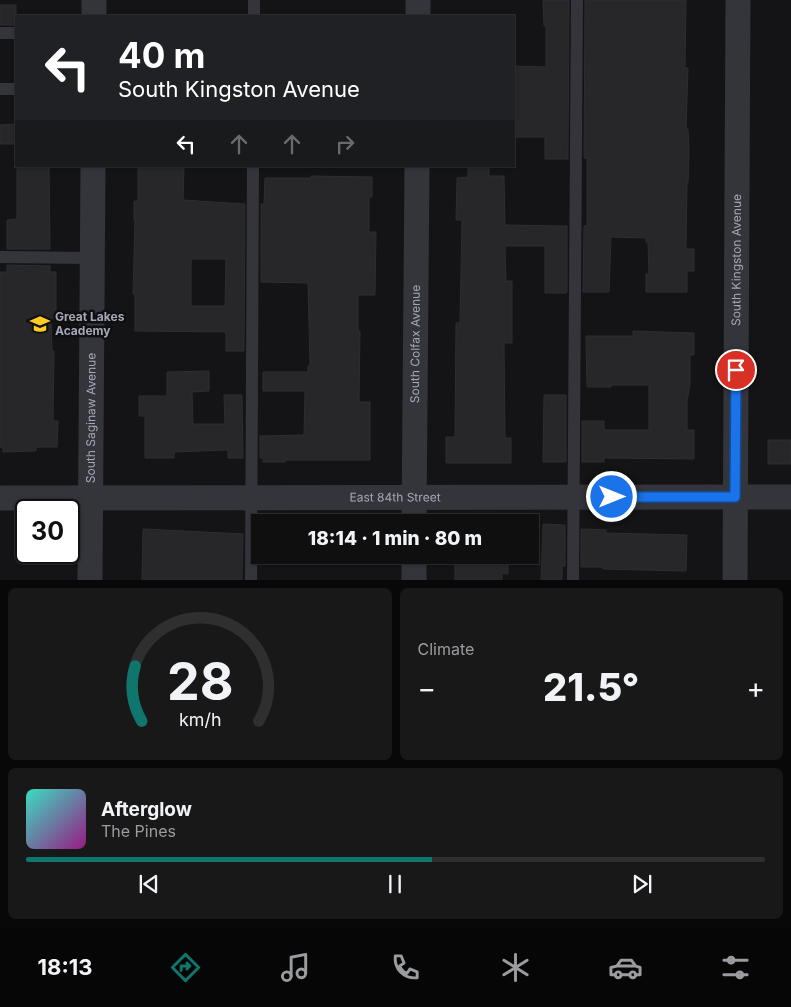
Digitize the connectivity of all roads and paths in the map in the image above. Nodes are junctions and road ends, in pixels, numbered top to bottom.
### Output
1 (94, 0) edge
2 (254, 0) edge
3 (418, 0) edge
4 (577, 0) edge
5 (738, 0) edge
6 (94, 15) edge
7 (254, 15) edge
8 (418, 15) edge
9 (0, 33) edge
10 (15, 33) edge
11 (0, 89) edge
12 (15, 90) edge
13 (93, 167) edge
14 (253, 167) edge
15 (417, 167) edge
16 (0, 257) edge
17 (92, 258) junction
18 (415, 497) junction
19 (574, 497) junction
20 (735, 497) junction
21 (791, 497) edge
22 (0, 498) edge
23 (91, 498) junction
24 (251, 498) junction
25 (414, 514) edge
26 (414, 564) edge
27 (90, 580) edge
28 (251, 580) edge
29 (414, 580) edge
30 (574, 580) edge
31 (735, 580) edge

1 - 6 street
2 - 7 lane
3 - 8 street
4 - 19 lane
5 - 20 street, South Kingston Avenue
9 - 10 lane
11 - 12 lane
13 - 17 street, South Saginaw Avenue
14 - 24 lane
15 - 18 street, South Colfax Avenue
16 - 17 lane
17 - 23 street, South Saginaw Avenue
18 - 19 street, East 84th Street
18 - 24 street, East 84th Street
18 - 25 street, South Colfax Avenue
19 - 20 street, East 84th Street
19 - 30 lane
20 - 21 street, East 84th Street
20 - 31 street, South Kingston Avenue
22 - 23 street, East 84th Street
23 - 24 street, East 84th Street
23 - 27 street, South Saginaw Avenue
24 - 28 lane
26 - 29 street

